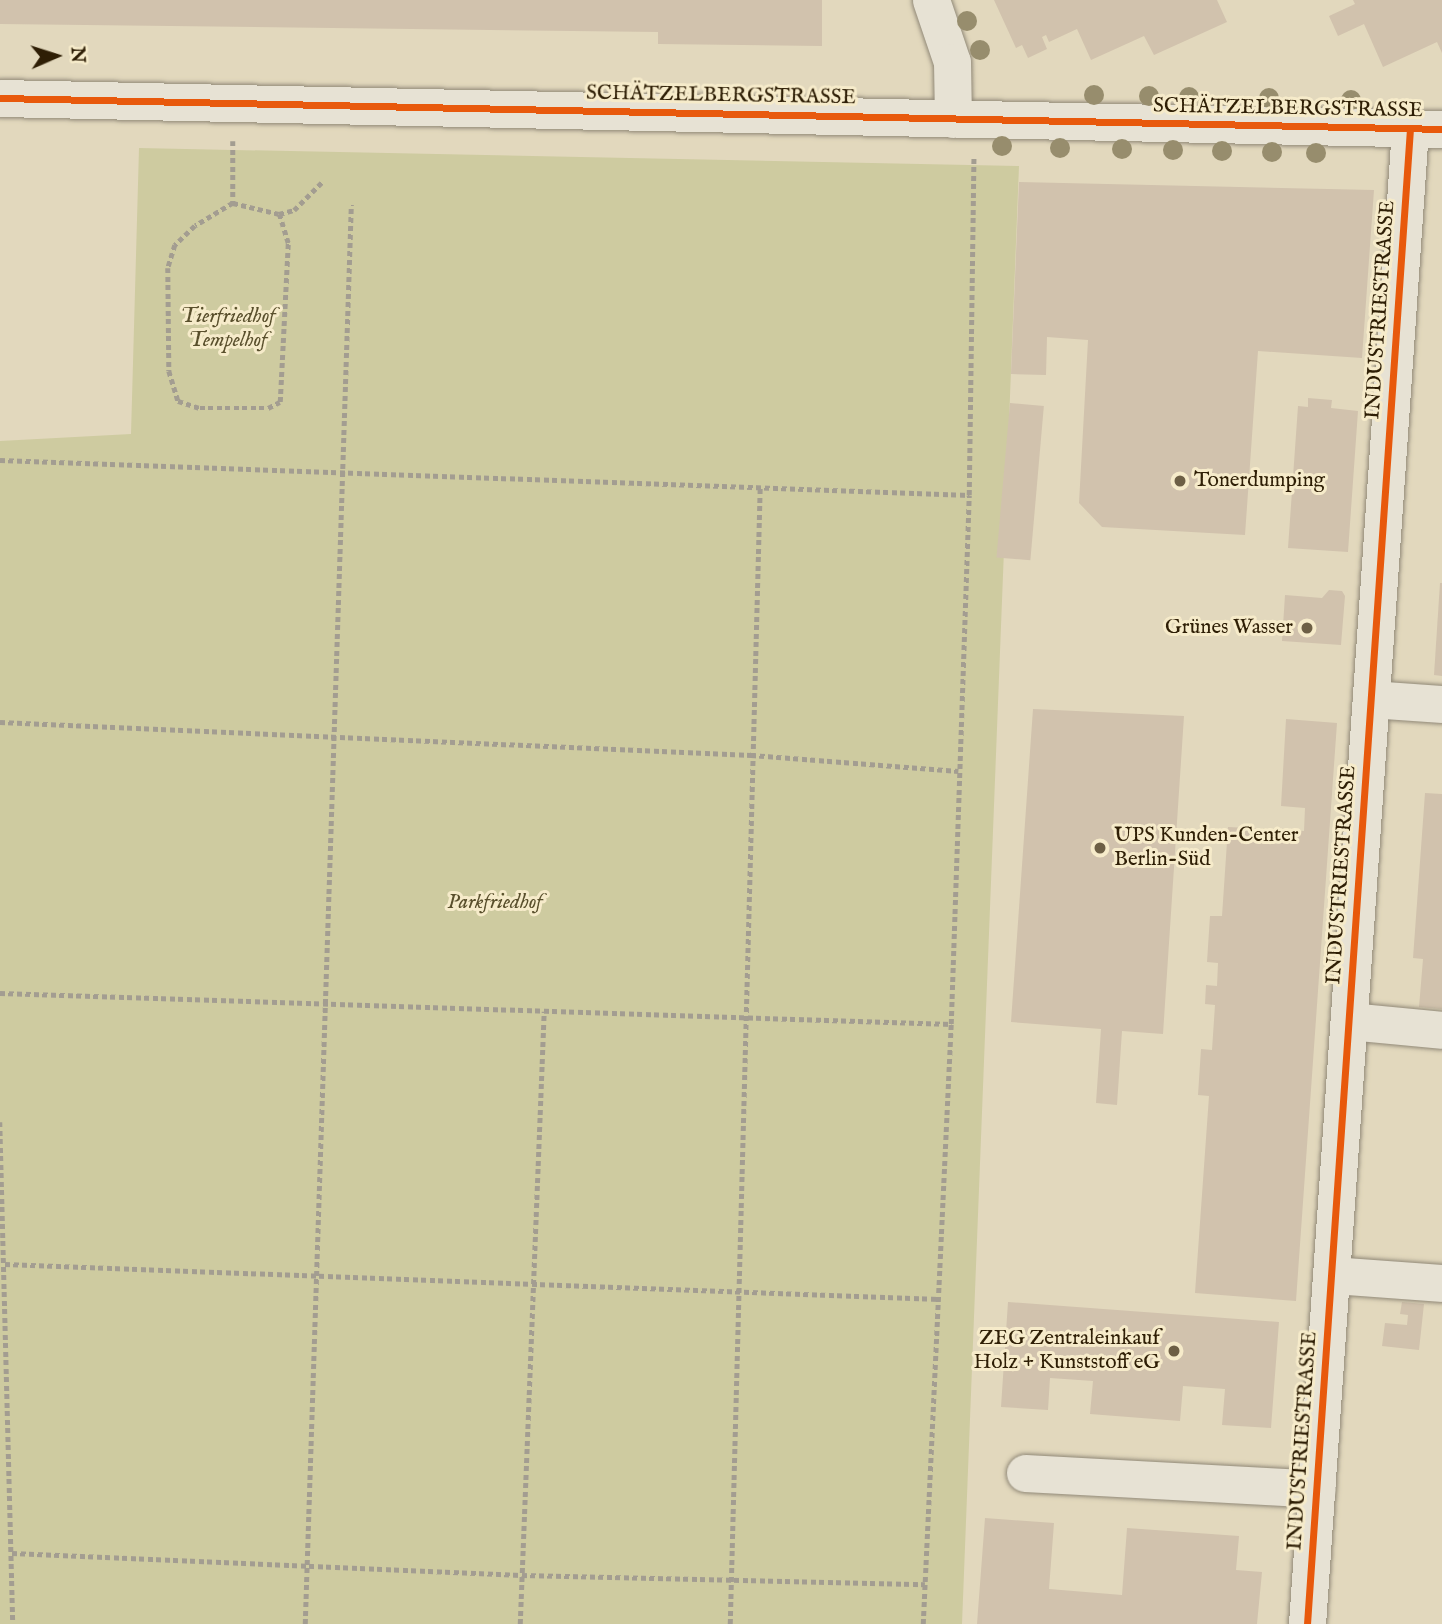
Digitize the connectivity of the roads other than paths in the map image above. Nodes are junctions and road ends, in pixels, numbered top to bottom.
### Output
1 (931, 0) edge
2 (0, 98) edge
3 (953, 119) junction
4 (1426, 129) edge
5 (1371, 699) junction
6 (1442, 704) edge
7 (1349, 1021) junction
8 (1442, 1030) edge
9 (1332, 1275) junction
10 (1442, 1283) edge
11 (1026, 1473) dead end
12 (1317, 1489) junction
13 (1307, 1624) edge

1 - 3 street
2 - 3 street, SCHÄTZELBERGSTRASSE
3 - 4 street, SCHÄTZELBERGSTRASSE
4 - 5 street, INDUSTRIESTRASSE
5 - 6 street
5 - 7 street, INDUSTRIESTRASSE
7 - 8 street
7 - 9 street, INDUSTRIESTRASSE
9 - 10 street
9 - 12 street, INDUSTRIESTRASSE
11 - 12 street
12 - 13 street, INDUSTRIESTRASSE

